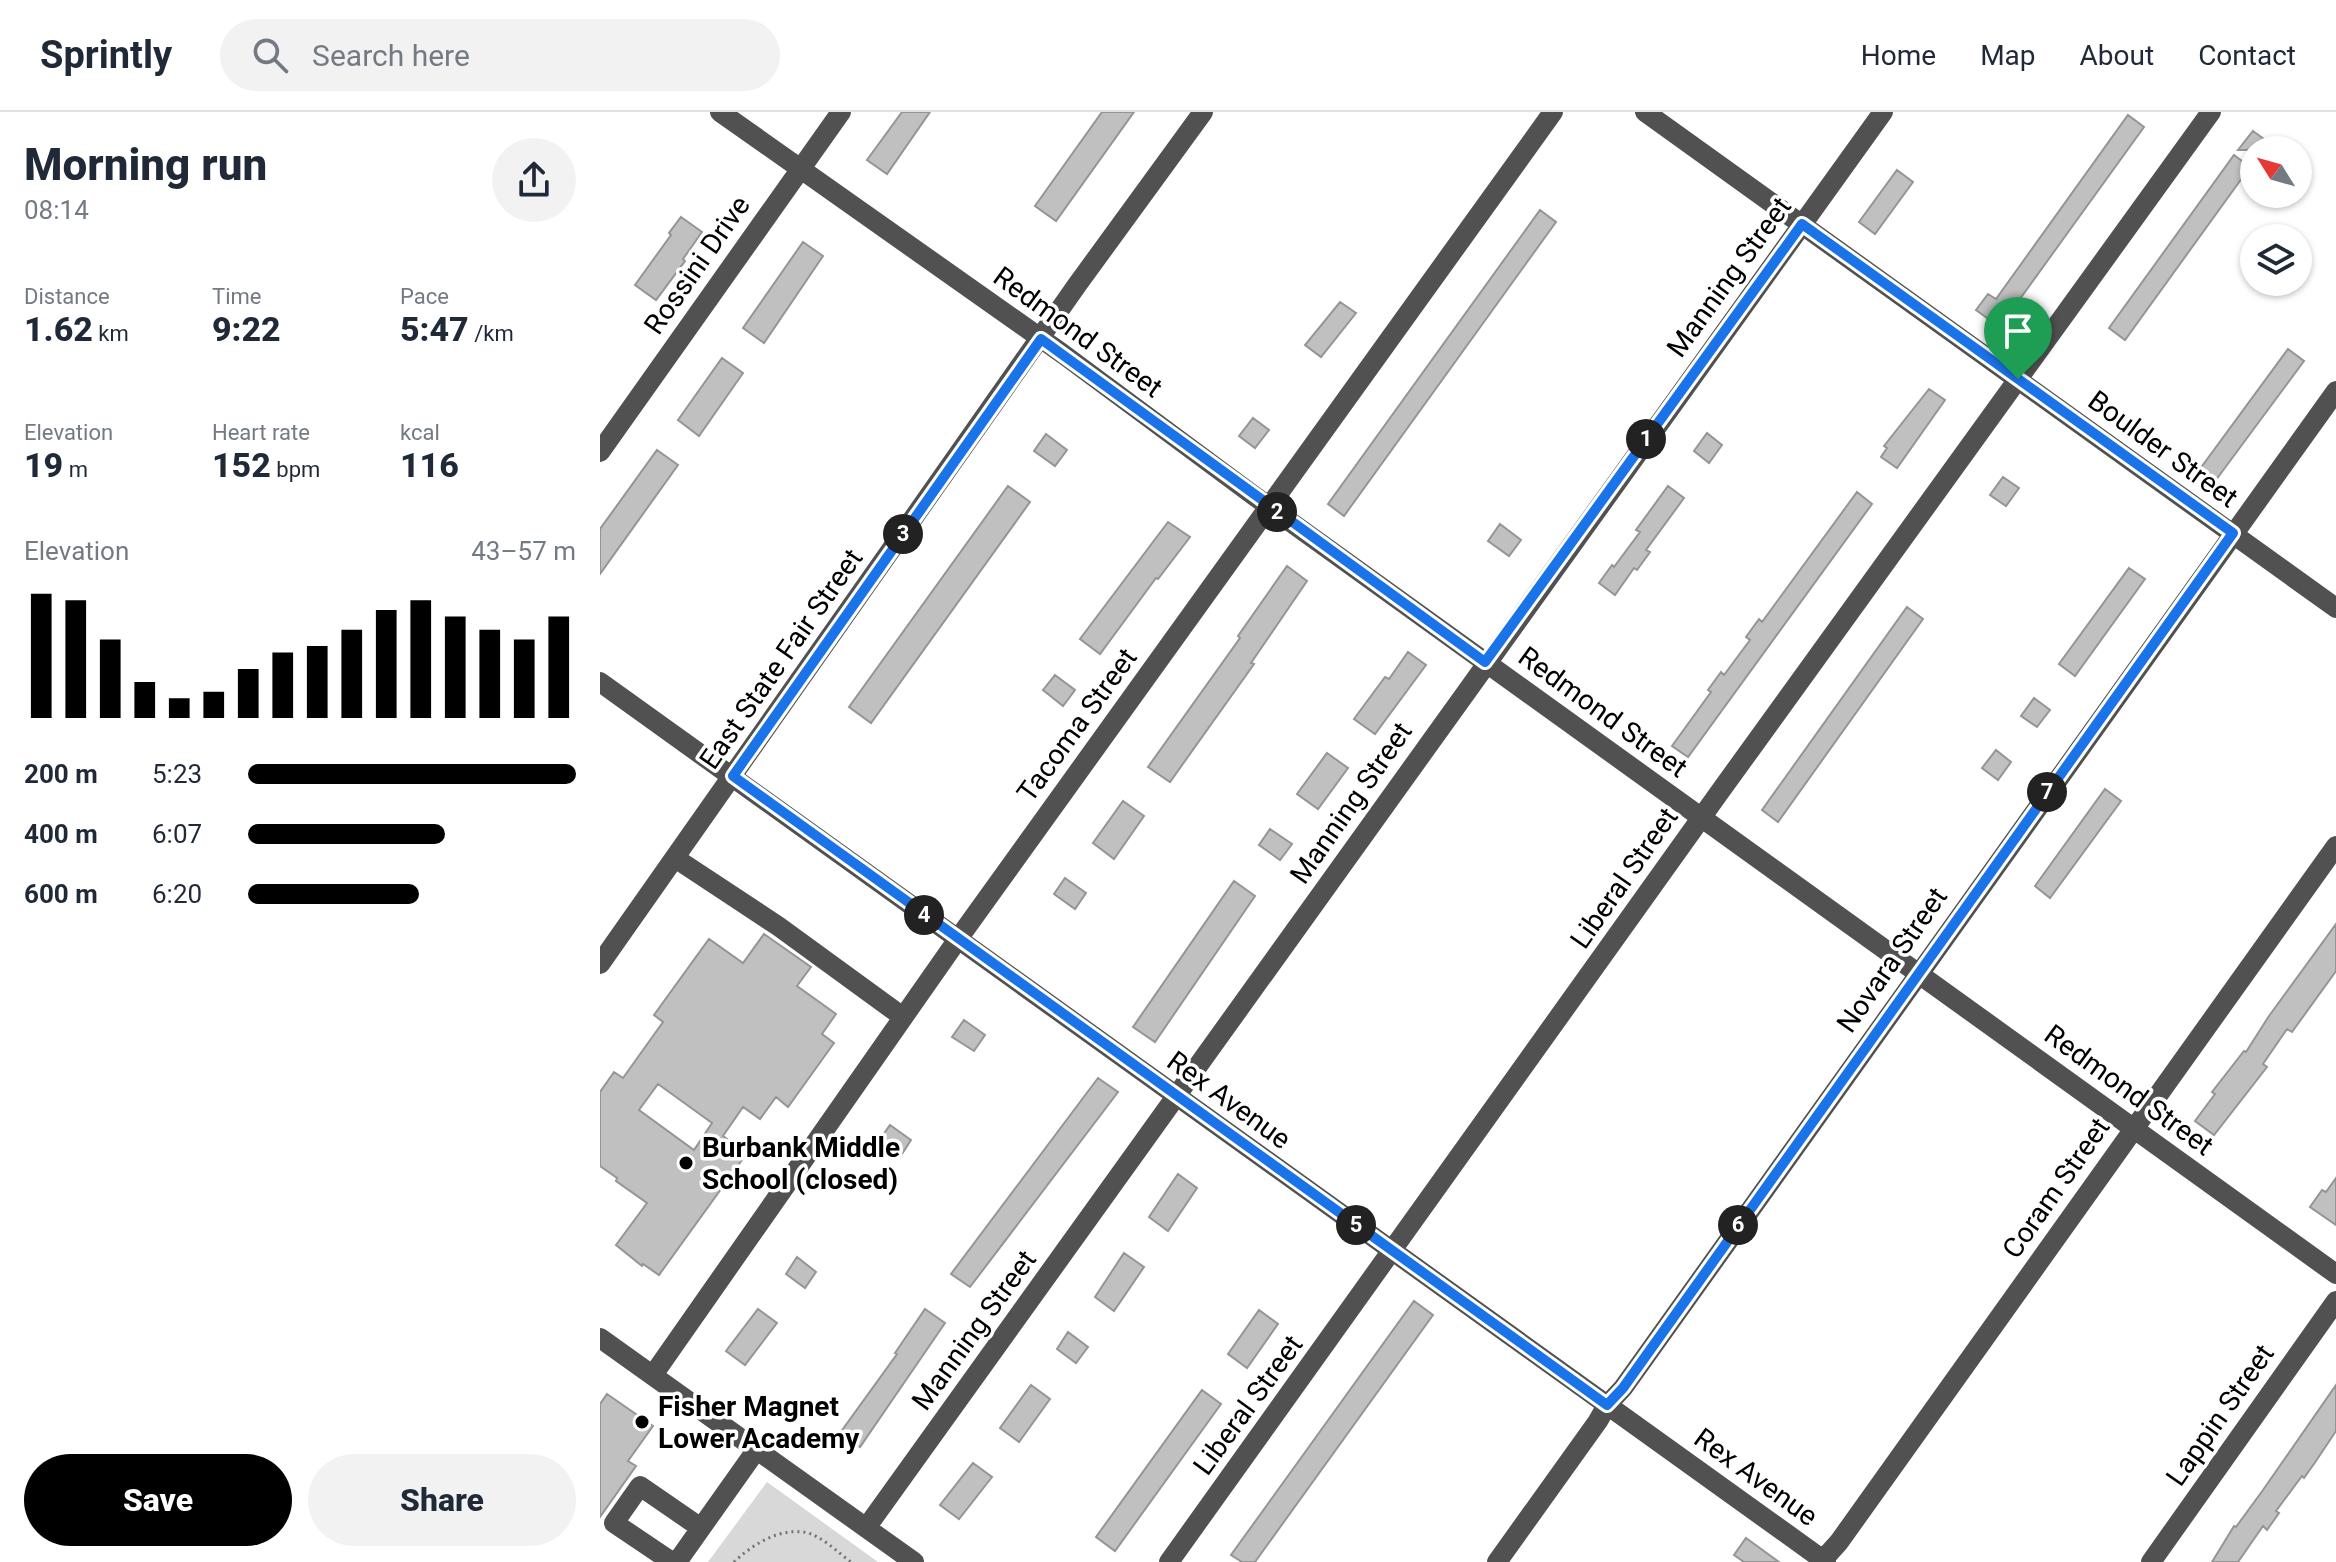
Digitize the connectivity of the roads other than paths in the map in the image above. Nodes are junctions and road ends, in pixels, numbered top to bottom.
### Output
1 (720, 112) edge
2 (841, 112) edge
3 (1203, 112) edge
4 (1553, 112) edge
5 (1645, 112) edge
6 (1883, 112) edge
7 (2211, 112) edge
8 (800, 168) junction
9 (1802, 224) junction
10 (1041, 339) junction
11 (2018, 379) junction
12 (2336, 391) edge
13 (600, 452) edge
14 (1269, 506) junction
15 (2233, 533) junction
16 (2336, 608) edge
17 (1485, 662) junction
18 (600, 682) edge
19 (733, 776) junction
20 (1701, 818) junction
21 (2336, 846) edge
22 (675, 858) junction
23 (958, 939) junction
24 (600, 964) edge
25 (1917, 973) junction
26 (903, 1017) junction
27 (1177, 1097) junction
28 (2133, 1128) junction
29 (1393, 1251) junction
30 (2336, 1274) edge
31 (2336, 1301) edge
32 (600, 1338) edge
33 (653, 1375) junction
34 (1607, 1405) junction
35 (757, 1449) junction
36 (701, 1528) junction
37 (866, 1528) junction
38 (1823, 1561) edge
39 (674, 1562) edge
40 (914, 1562) edge
41 (1169, 1562) edge
42 (1497, 1562) edge
43 (2151, 1562) edge

1 - 8 street, Redmond Street
2 - 8 street, Rossini Drive
3 - 10 street, East State Fair Street
4 - 14 street, Tacoma Street
5 - 9 street, Boulder Street
6 - 9 street, Manning Street
7 - 11 street, Liberal Street
8 - 10 street, Redmond Street
8 - 13 street, Rossini Drive
9 - 11 street, Boulder Street
9 - 17 street, Manning Street
10 - 14 street, Redmond Street
10 - 19 street, East State Fair Street
11 - 15 street, Boulder Street
11 - 20 street, Liberal Street
12 - 15 street, Novara Street
14 - 17 street, Redmond Street
14 - 23 street, Tacoma Street
15 - 16 street, Boulder Street
15 - 25 street, Novara Street
17 - 20 street, Redmond Street
17 - 27 street, Manning Street
18 - 19 street, Rex Avenue
19 - 22 street, East State Fair Street
19 - 23 street, Rex Avenue
20 - 25 street, Redmond Street
20 - 29 street, Liberal Street
21 - 28 street, Coram Street
22 - 24 street, East State Fair Street
22 - 26 street
23 - 26 street, Tacoma Street
23 - 27 street, Rex Avenue
25 - 28 street, Redmond Street
25 - 34 street, Novara Street
26 - 33 street, Tacoma Street
27 - 29 street, Rex Avenue
27 - 37 street, Manning Street
28 - 30 street, Redmond Street
28 - 38 street, Coram Street
29 - 34 street, Rex Avenue
29 - 41 street, Liberal Street
31 - 43 street, Lappin Street
32 - 33 street
33 - 35 street
34 - 38 street, Rex Avenue
34 - 42 street, Novara Street
35 - 36 street
35 - 37 street
36 - 39 street
36 - 39 street
37 - 40 street

